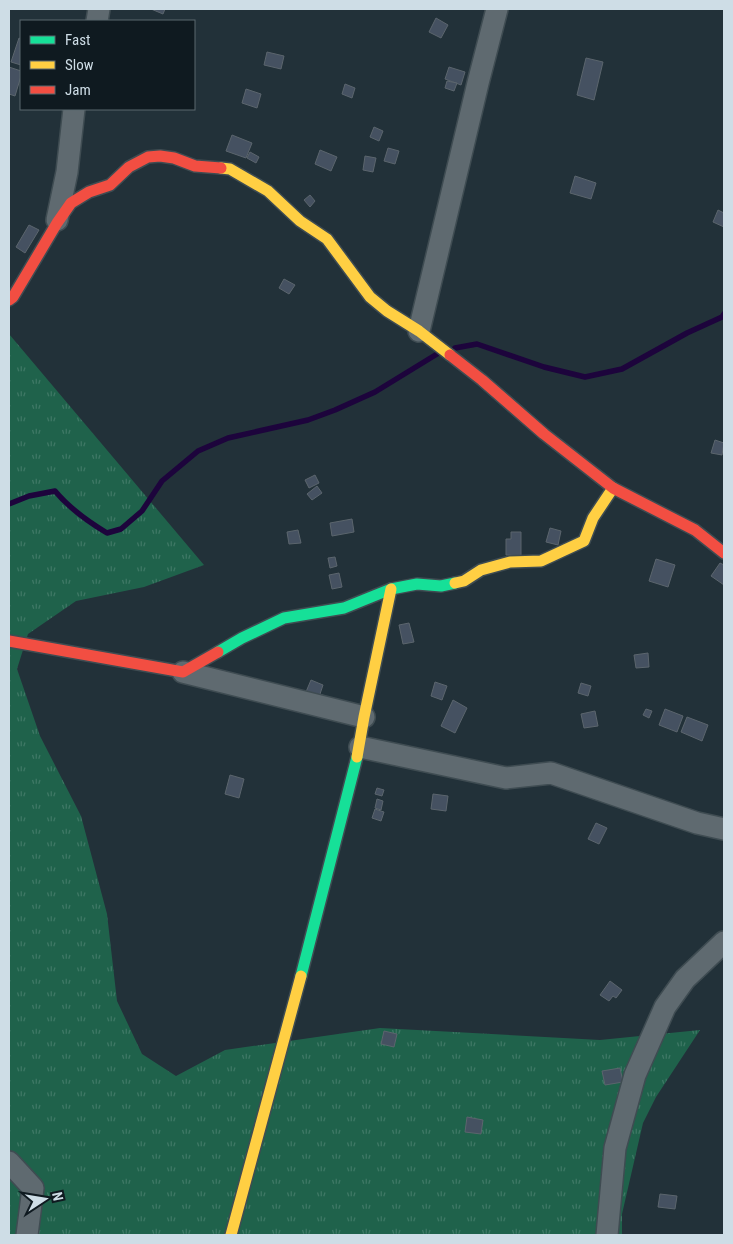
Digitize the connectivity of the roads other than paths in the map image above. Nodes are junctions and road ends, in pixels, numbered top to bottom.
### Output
1 (498, 9) edge
2 (74, 110) edge
3 (56, 223) junction
4 (9, 300) edge
5 (419, 331) junction
6 (613, 488) junction
7 (724, 553) edge
8 (391, 589) junction
9 (9, 641) edge
10 (182, 672) junction
11 (364, 717) junction
12 (360, 746) junction
13 (724, 829) edge
14 (724, 942) edge
15 (9, 1162) edge
16 (27, 1235) edge
17 (231, 1235) edge
18 (607, 1235) edge

1 - 5 street
2 - 3 street
3 - 4 street
3 - 5 street
5 - 6 street
6 - 7 street
6 - 8 street
8 - 10 street
8 - 11 street
9 - 10 street
10 - 11 street
11 - 12 street
12 - 13 street
12 - 17 street
14 - 18 street
15 - 16 street

